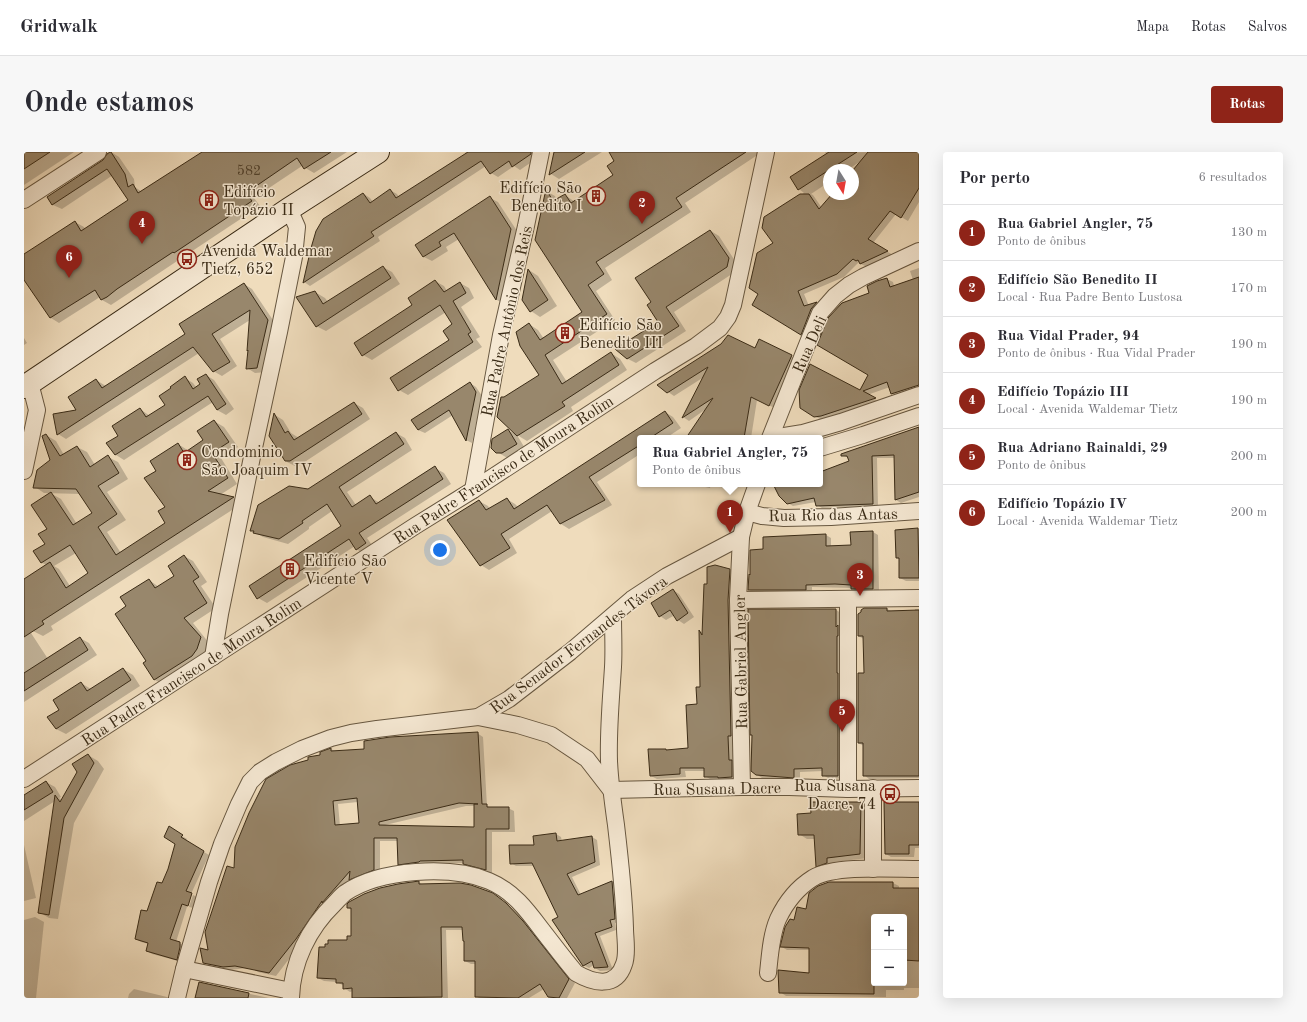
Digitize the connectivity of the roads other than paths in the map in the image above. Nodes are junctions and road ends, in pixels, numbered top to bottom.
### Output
1 (98, 152) edge
2 (378, 152) edge
3 (541, 152) edge
4 (766, 152) edge
5 (24, 200) edge
6 (289, 209) junction
7 (919, 251) edge
8 (27, 385) edge
9 (919, 395) edge
10 (919, 416) edge
11 (772, 435) edge
12 (788, 435) edge
13 (823, 447) edge
14 (24, 471) edge
15 (756, 487) edge
16 (473, 490) junction
17 (919, 511) edge
18 (747, 512) junction
19 (740, 538) junction
20 (919, 598) edge
21 (848, 599) junction
22 (738, 600) junction
23 (612, 616) junction
24 (213, 657) junction
25 (478, 717) junction
26 (24, 779) edge
27 (742, 787) junction
28 (873, 788) junction
29 (919, 788) edge
30 (848, 789) junction
31 (611, 790) junction
32 (873, 869) junction
33 (919, 869) edge
34 (184, 969) junction
35 (768, 973) dead end
36 (291, 995) edge
37 (177, 998) edge

1 - 5 street
2 - 6 street
3 - 16 street, Rua Padre Antônio dos Reis
4 - 16 street, Rua Padre Francisco de Moura Rolim
6 - 8 street
6 - 24 street
7 - 11 street, Rua Deli
8 - 14 street
9 - 12 street
10 - 13 street
15 - 18 street
16 - 24 street, Rua Padre Francisco de Moura Rolim
17 - 18 street, Rua Rio das Antas
18 - 19 street
19 - 22 street, Rua Gabriel Angler
19 - 23 street, Rua Senador Fernandes Távora
20 - 21 street
21 - 22 street
21 - 30 street
22 - 27 street, Rua Gabriel Angler
23 - 25 street, Rua Senador Fernandes Távora
23 - 31 street
24 - 26 street, Rua Padre Francisco de Moura Rolim
25 - 31 street, Rua Senador Fernandes Távora
25 - 34 street, Rua Senador Fernandes Távora
27 - 30 street, Rua Susana Dacre
27 - 31 street, Rua Susana Dacre
28 - 29 street, Rua Susana Dacre
28 - 30 street, Rua Susana Dacre
28 - 32 street
31 - 36 street
32 - 33 street
32 - 35 street
34 - 36 street
34 - 37 street, Rua Senador Fernandes Távora

